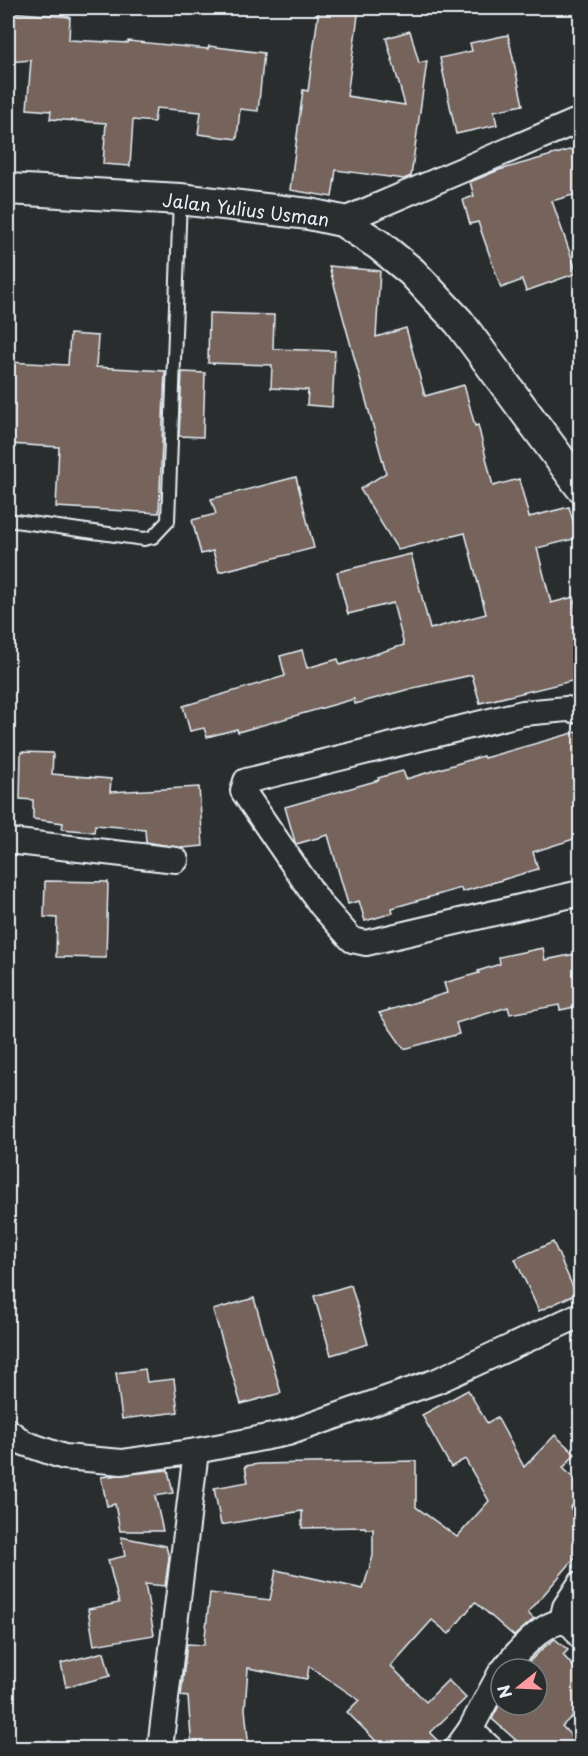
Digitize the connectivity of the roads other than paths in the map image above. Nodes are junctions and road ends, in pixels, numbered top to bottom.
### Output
1 (575, 122) dead end
2 (8, 189) edge
3 (180, 200) junction
4 (342, 221) junction
5 (580, 486) edge
6 (8, 520) edge
7 (580, 711) edge
8 (8, 841) edge
9 (176, 860) dead end
10 (580, 893) edge
11 (580, 1315) edge
12 (8, 1431) edge
13 (196, 1451) junction
14 (580, 1584) edge
15 (571, 1629) edge
16 (513, 1657) edge
17 (489, 1694) edge
18 (464, 1739) edge
19 (159, 1749) edge
20 (490, 1749) edge

1 - 4 street
2 - 3 street, Jalan Yulius Usman
3 - 4 street, Jalan Yulius Usman
3 - 6 lane
4 - 5 street, Jalan Yulius Usman
7 - 10 street
8 - 9 street
11 - 13 street
12 - 13 street
13 - 19 street
14 - 15 street
15 - 16 street
17 - 18 street
18 - 20 street

